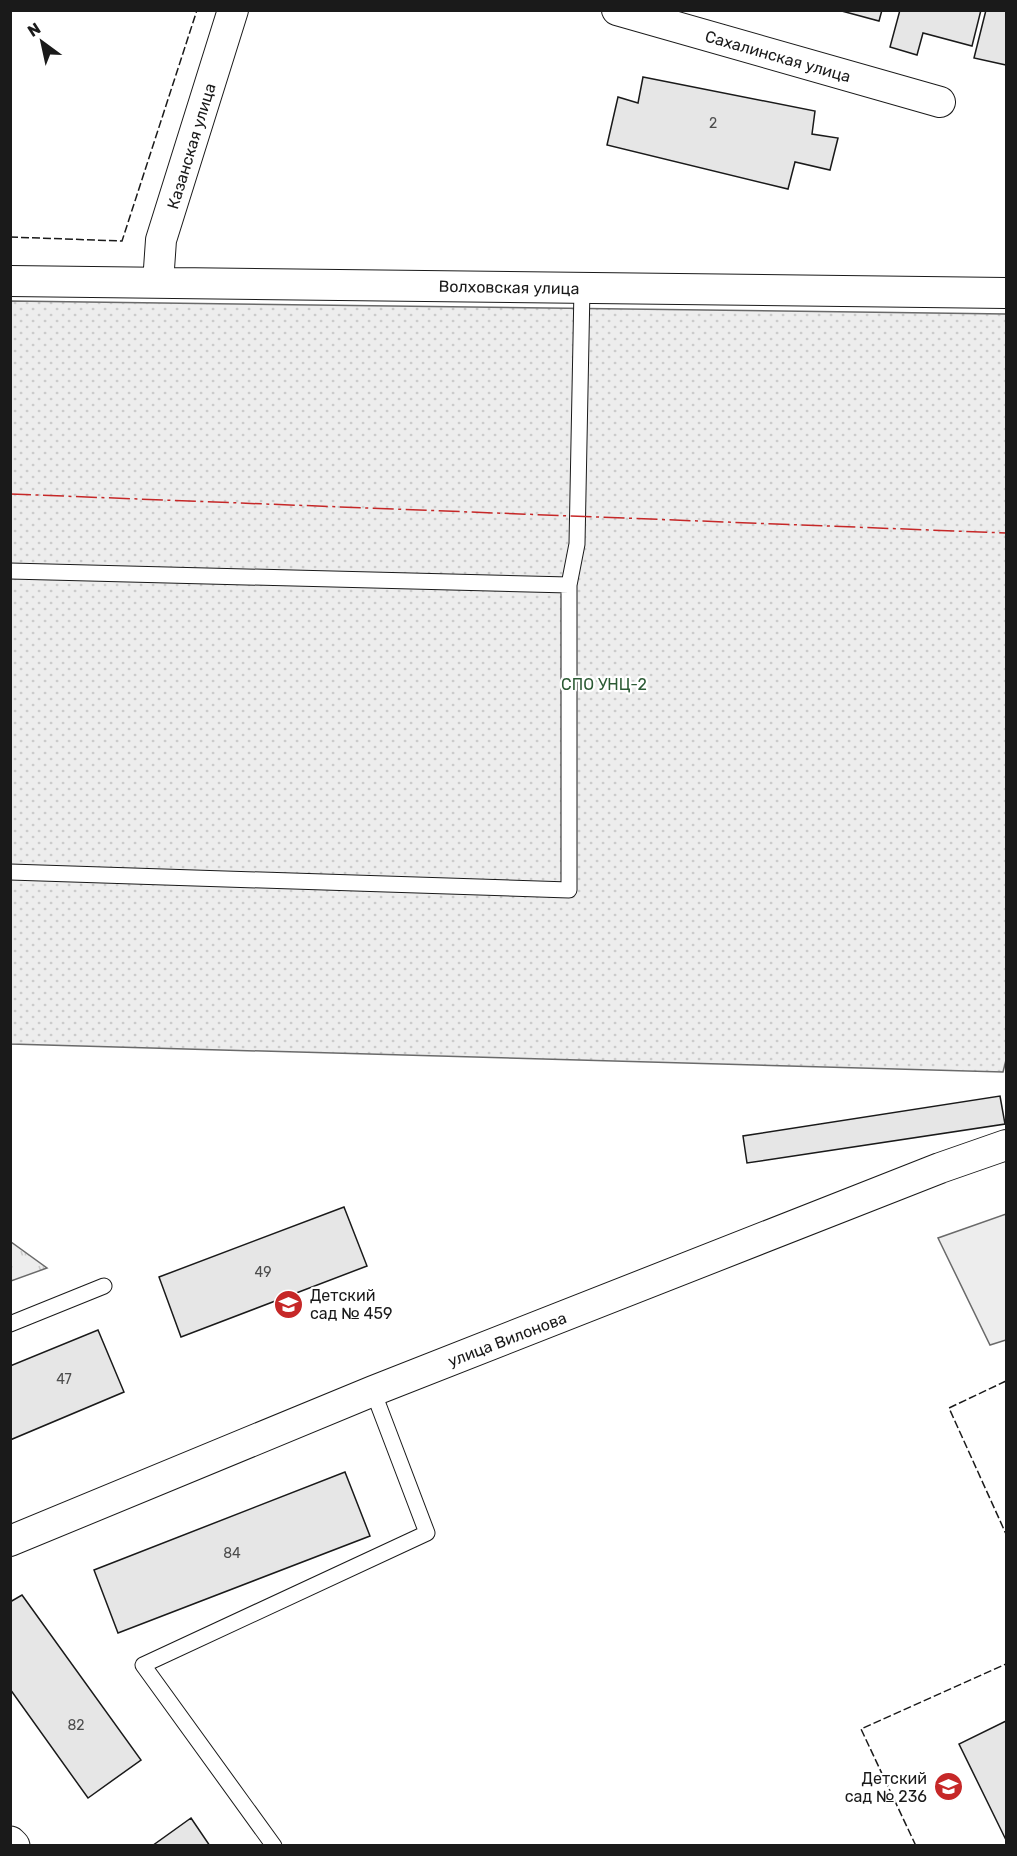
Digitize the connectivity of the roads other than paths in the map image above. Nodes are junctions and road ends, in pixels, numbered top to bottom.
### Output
1 (232, 10) edge
2 (617, 10) edge
3 (939, 102) dead end
4 (10, 281) edge
5 (158, 283) junction
6 (582, 288) junction
7 (1006, 293) edge
8 (10, 571) edge
9 (569, 585) junction
10 (10, 872) edge
11 (1006, 1145) edge
12 (105, 1286) dead end
13 (10, 1324) edge
14 (373, 1391) junction
15 (10, 1540) edge
16 (274, 1845) edge

1 - 5 street, Казанская улица
2 - 3 street, Сахалинская улица
4 - 5 street, Волховская улица
5 - 6 street, Волховская улица
6 - 7 street, Волховская улица
6 - 9 lane
8 - 9 lane
9 - 10 lane
11 - 14 street, улица Вилонова
12 - 13 lane
14 - 15 street, улица Вилонова
14 - 16 lane

